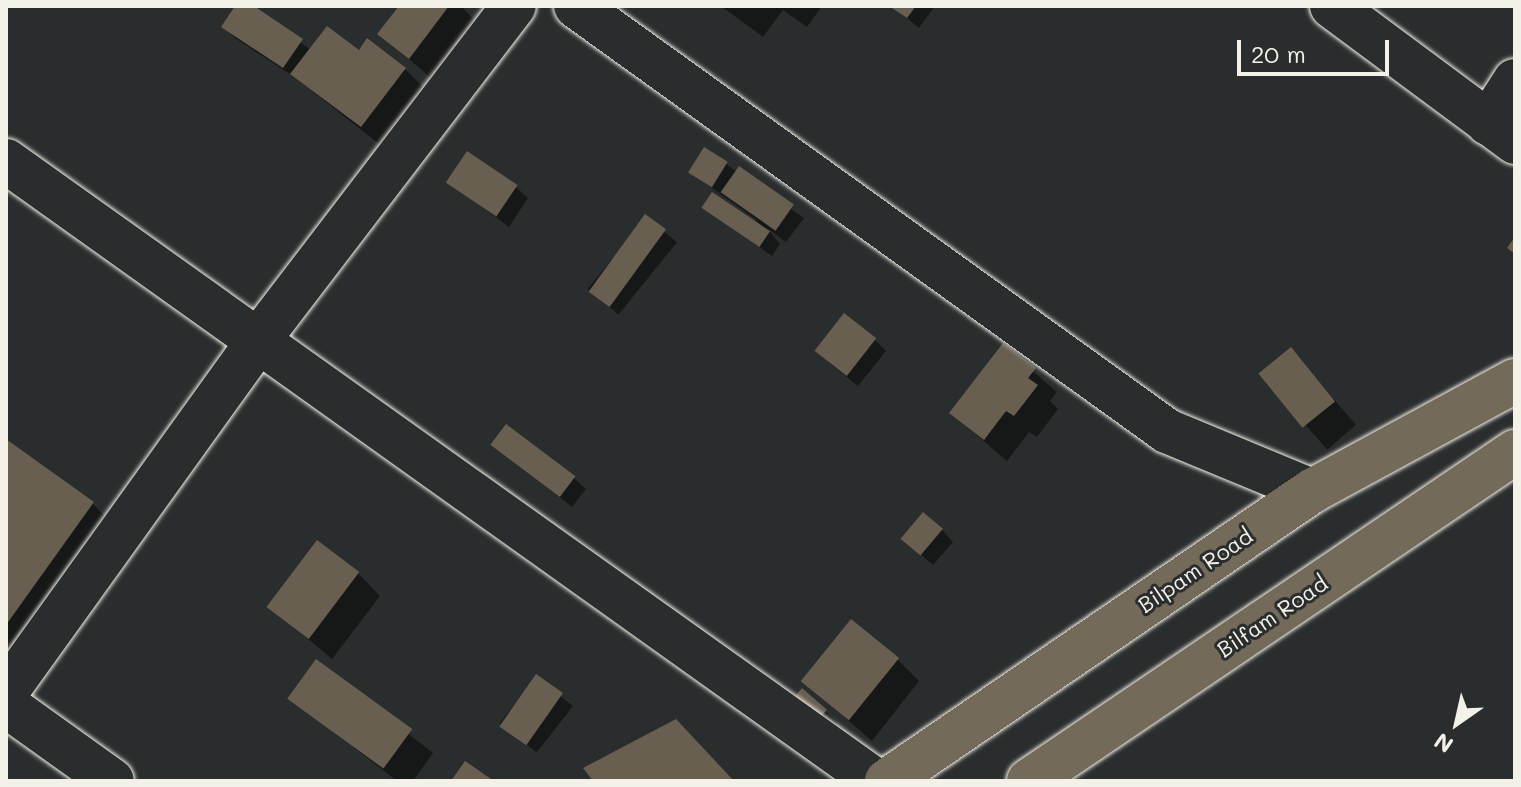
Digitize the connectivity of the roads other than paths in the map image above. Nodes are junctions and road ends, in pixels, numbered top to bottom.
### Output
1 (514, 6) edge
2 (576, 6) edge
3 (1332, 6) edge
4 (1515, 81) edge
5 (1501, 132) edge
6 (6, 161) edge
7 (260, 338) junction
8 (1515, 381) edge
9 (1515, 452) edge
10 (1312, 491) junction
11 (6, 692) edge
12 (6, 705) edge
13 (112, 781) edge
14 (876, 781) edge
15 (887, 781) edge
16 (1029, 781) edge

1 - 7 street
2 - 10 street
3 - 5 street
4 - 5 street
6 - 7 street
7 - 11 street
7 - 14 street
8 - 10 main road, Bilpam Road
9 - 16 main road, Bilfam Road
10 - 15 main road, Bilpam Road
12 - 13 street

